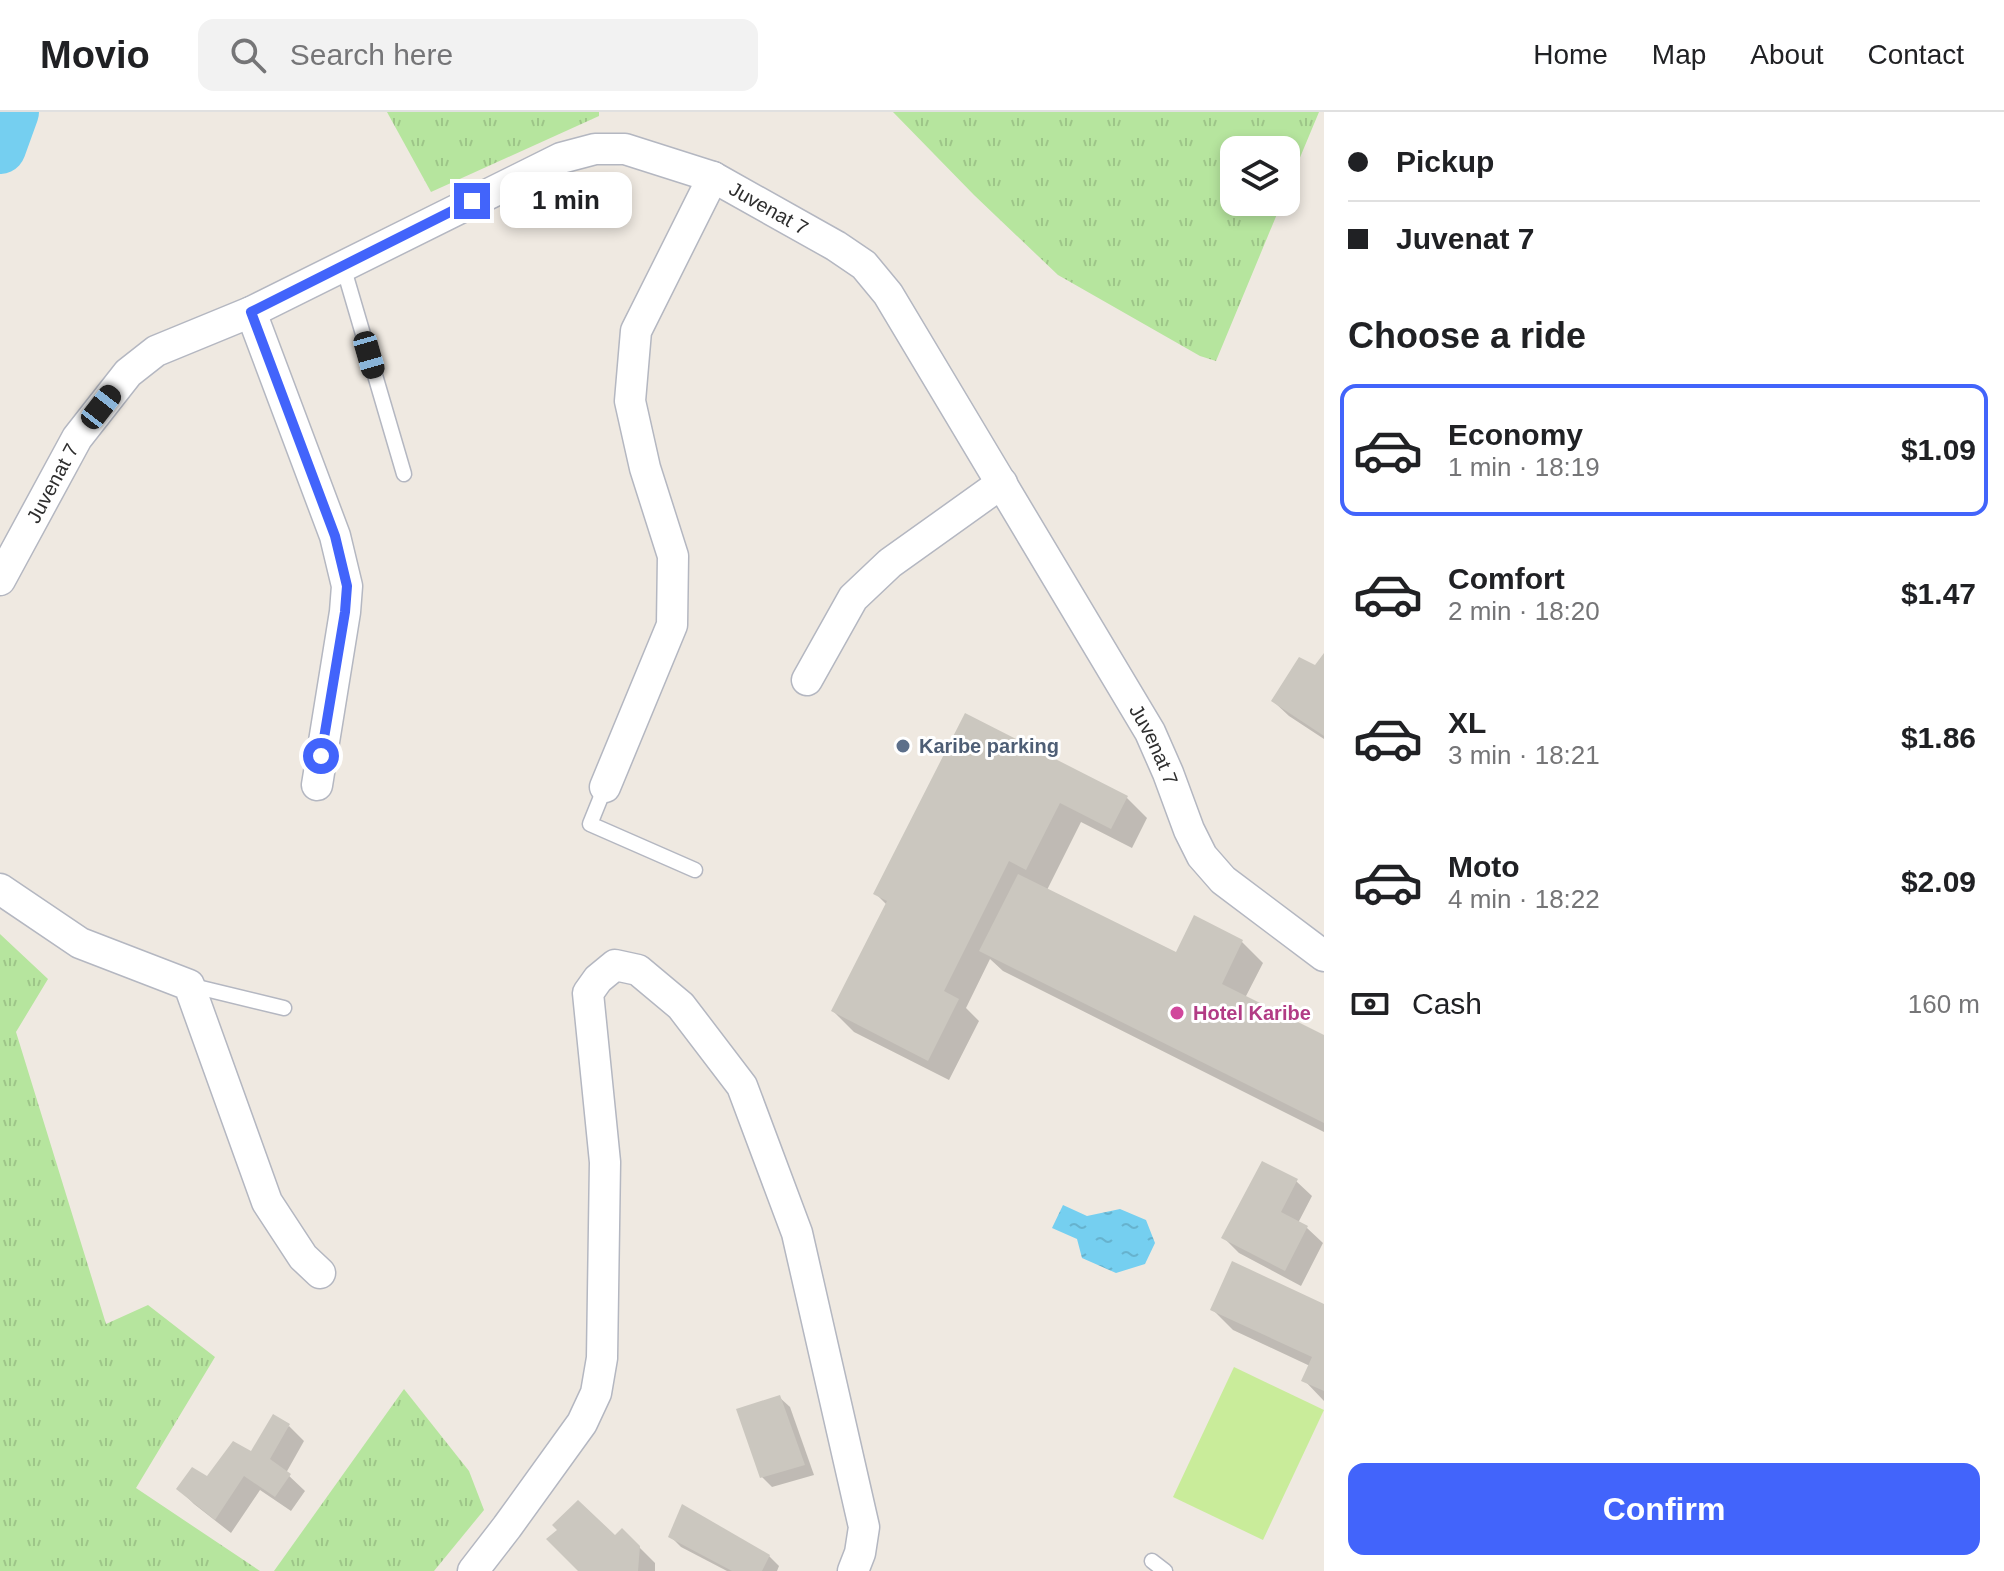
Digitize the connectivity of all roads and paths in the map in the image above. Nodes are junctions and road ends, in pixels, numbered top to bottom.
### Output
1 (713, 177) junction
2 (343, 266) junction
3 (251, 312) junction
4 (404, 474) dead end
5 (1002, 483) junction
6 (0, 580) edge
7 (807, 680) dead end
8 (317, 785) dead end
9 (605, 787) joint
10 (695, 870) dead end
11 (0, 889) edge
12 (1324, 956) edge
13 (189, 985) junction
14 (284, 1008) dead end
15 (320, 1273) dead end
16 (1152, 1561) dead end
17 (473, 1571) edge
18 (853, 1571) edge
19 (1165, 1571) edge

1 - 2 street, Juvenat 7
1 - 5 street, Juvenat 7
1 - 9 street
2 - 3 street, Juvenat 7
2 - 4 lane
3 - 6 street, Juvenat 7
3 - 8 street
5 - 7 street
5 - 12 street, Juvenat 7
9 - 10 lane
11 - 13 street
13 - 14 lane
13 - 15 street
16 - 19 lane
17 - 18 street

